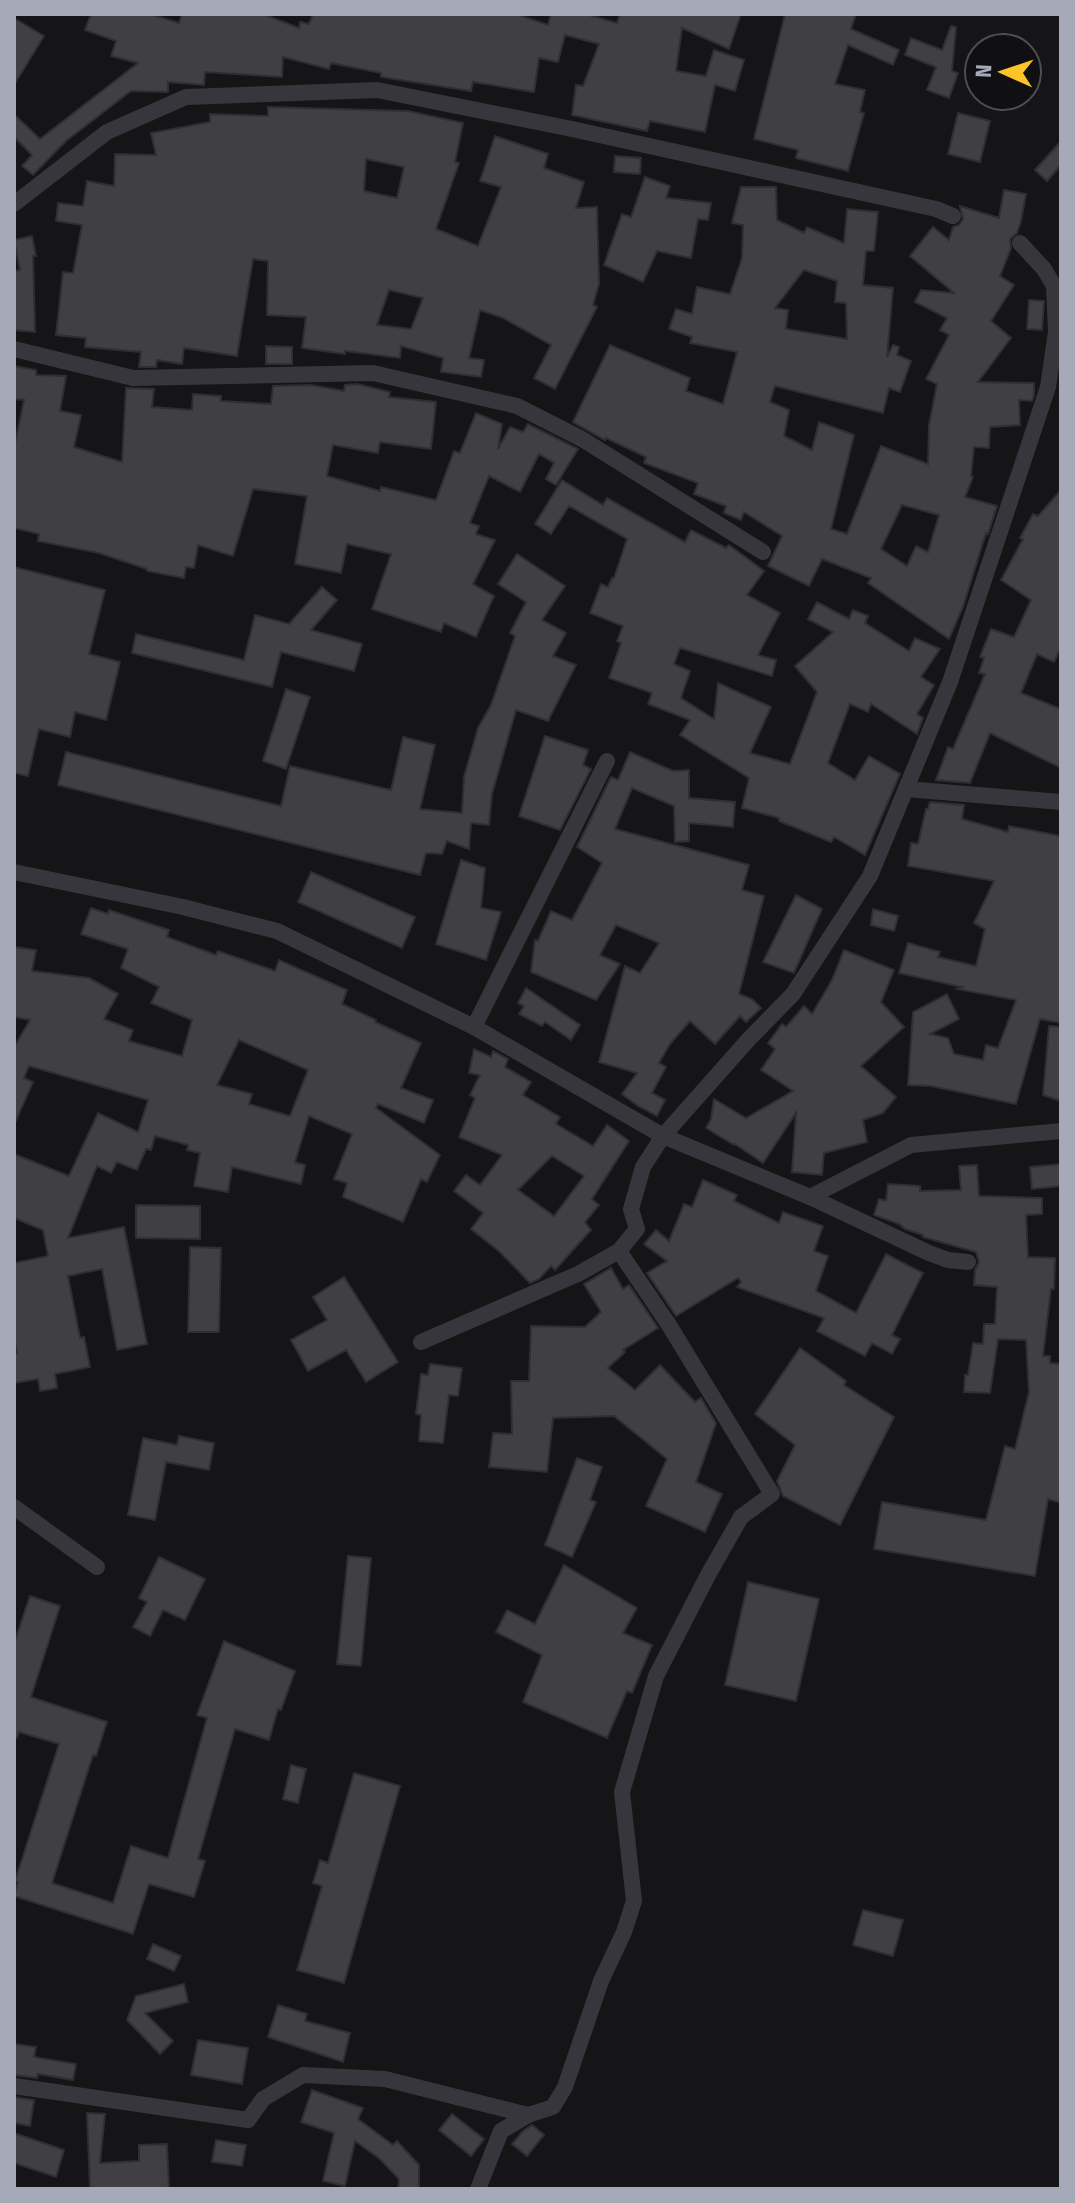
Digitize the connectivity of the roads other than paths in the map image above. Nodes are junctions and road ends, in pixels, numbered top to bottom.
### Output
1 (14, 204) edge
2 (953, 216) dead end
3 (1020, 243) dead end
4 (1059, 333) edge
5 (14, 349) edge
6 (763, 552) dead end
7 (607, 761) dead end
8 (906, 789) junction
9 (1061, 802) edge
10 (14, 872) edge
11 (474, 1027) junction
12 (1061, 1131) edge
13 (663, 1136) junction
14 (810, 1197) junction
15 (619, 1251) junction
16 (968, 1262) dead end
17 (421, 1342) dead end
18 (14, 1507) edge
19 (97, 1567) dead end
20 (14, 2086) edge
21 (528, 2115) junction
22 (478, 2189) edge

1 - 2 street
3 - 4 street
4 - 8 street
5 - 6 street
7 - 11 street
8 - 9 street
8 - 13 street
10 - 11 street
11 - 13 street
12 - 14 street
13 - 14 street
13 - 15 street
14 - 16 street
15 - 17 street
15 - 21 street
18 - 19 street
20 - 21 street
21 - 22 street

